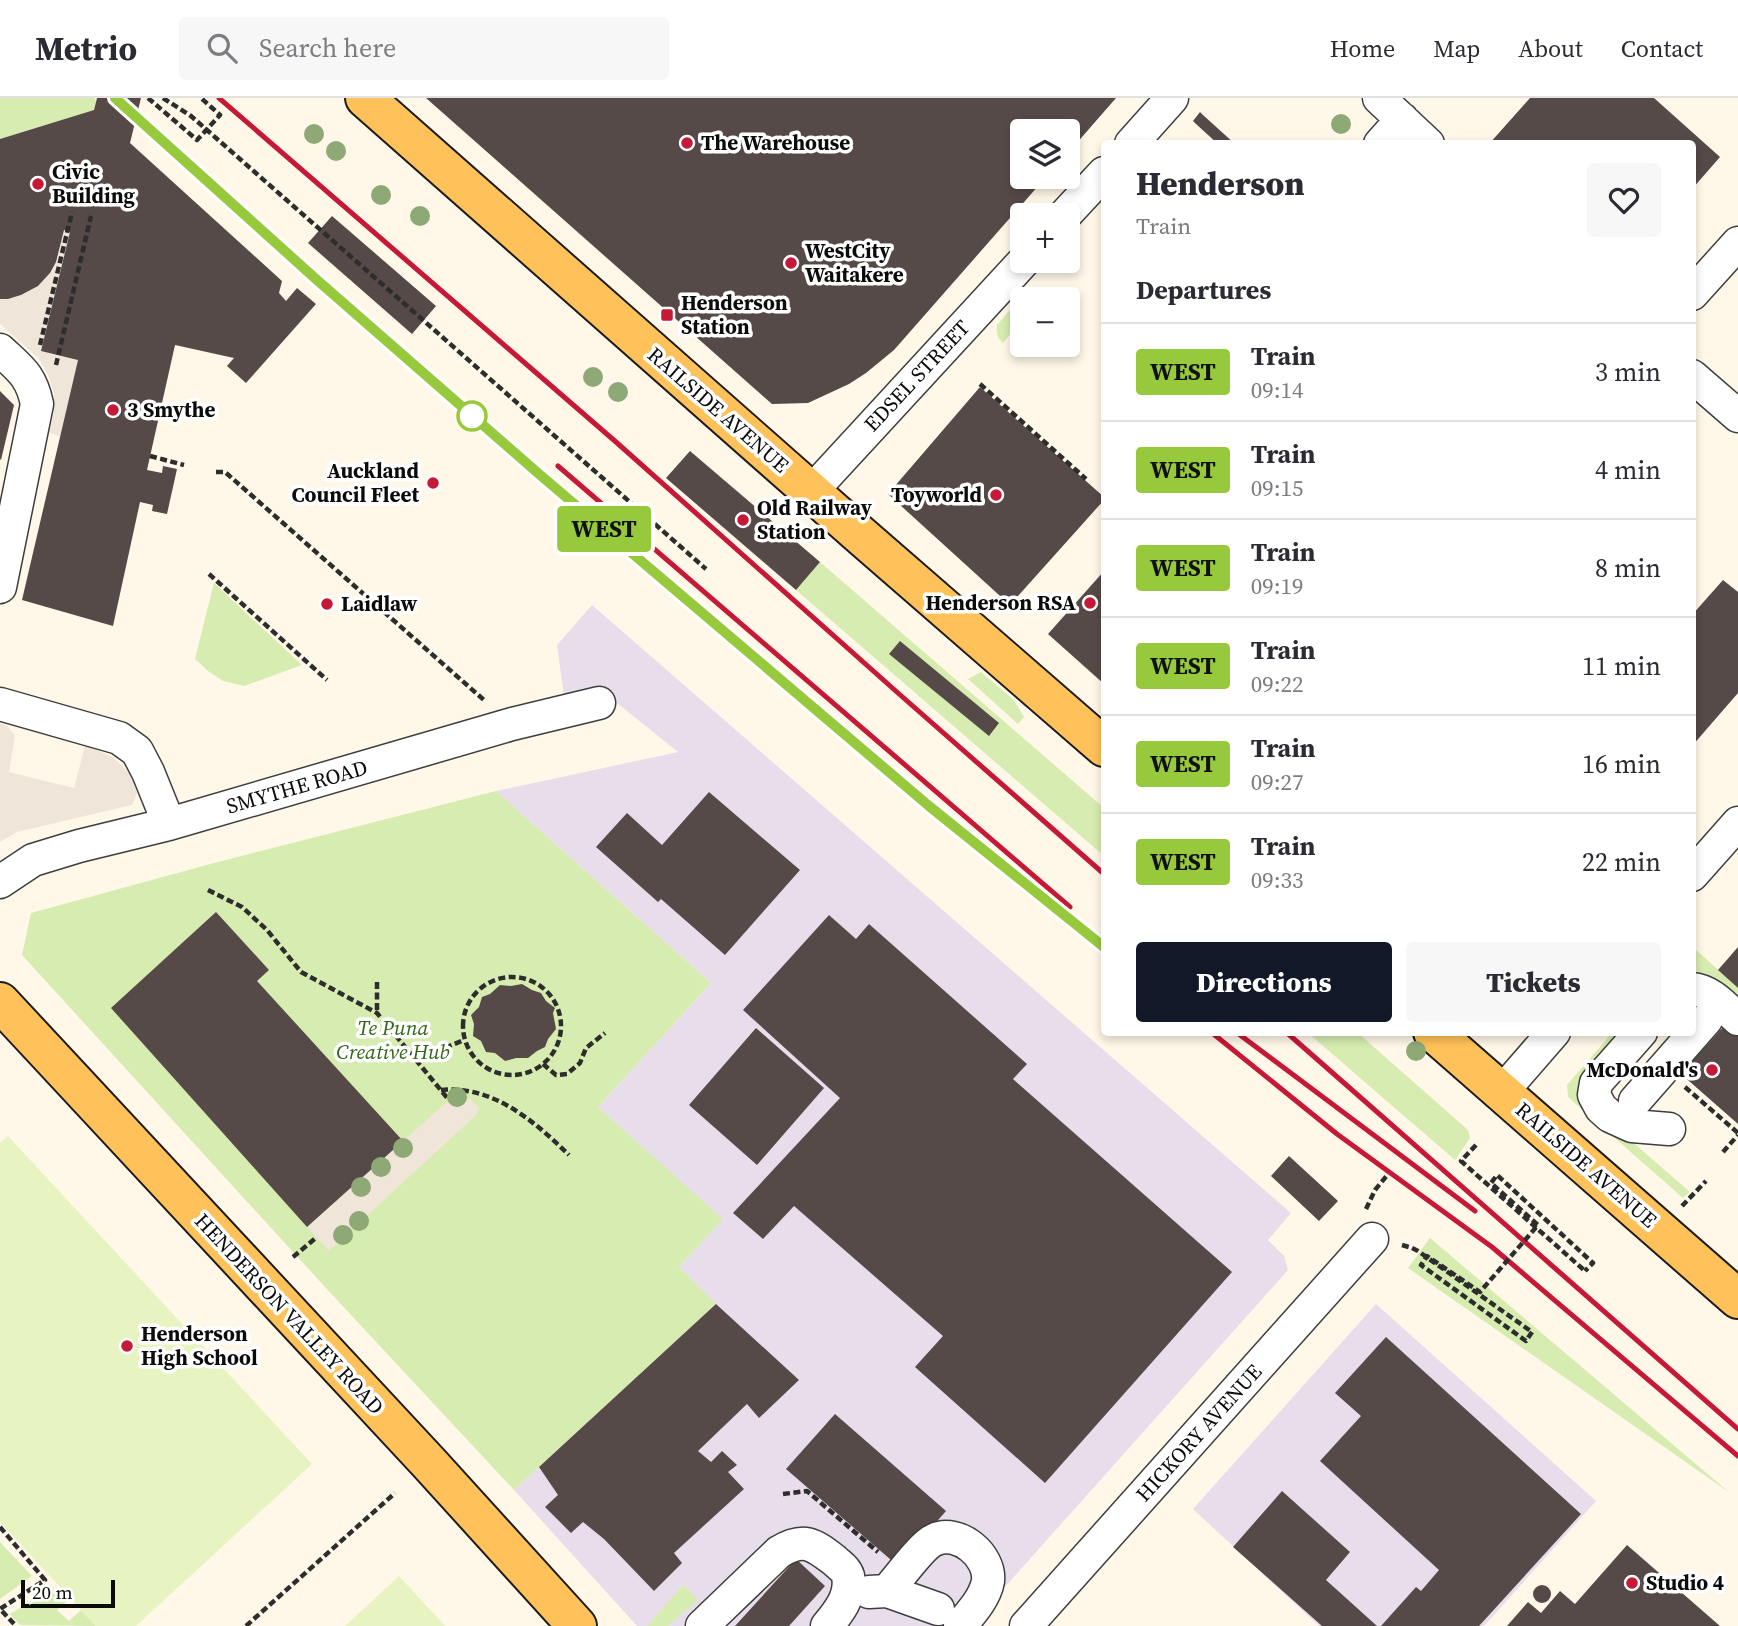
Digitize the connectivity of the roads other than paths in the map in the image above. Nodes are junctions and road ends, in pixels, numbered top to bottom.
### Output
1 (365, 98) edge
2 (1172, 98) edge
3 (1379, 98) edge
4 (1402, 119) junction
5 (1134, 140) edge
6 (1384, 140) edge
7 (1424, 140) edge
8 (1101, 176) edge
9 (1076, 203) edge
10 (1738, 243) edge
11 (1024, 273) edge
12 (1696, 290) edge
13 (0, 349) edge
14 (1696, 379) edge
15 (1738, 416) edge
16 (811, 492) junction
17 (0, 587) edge
18 (599, 703) dead end
19 (0, 704) edge
20 (1101, 744) edge
21 (1738, 823) edge
22 (169, 824) junction
23 (1696, 870) edge
24 (0, 882) edge
25 (0, 1002) edge
26 (1709, 1007) edge
27 (1696, 1022) edge
28 (1438, 1036) edge
29 (1551, 1036) edge
30 (1637, 1036) edge
31 (1661, 1036) edge
32 (1684, 1036) edge
33 (1502, 1092) junction
34 (1623, 1108) junction
35 (1669, 1129) dead end
36 (1383, 1242) road end
37 (1738, 1299) edge
38 (887, 1591) junction
39 (847, 1594) junction
40 (949, 1618) edge
41 (577, 1626) edge
42 (702, 1626) edge
43 (827, 1626) edge
44 (1026, 1626) edge

1 - 16 main road, RAILSIDE AVENUE
2 - 5 street
3 - 4 street
4 - 6 street
4 - 7 street
8 - 9 street
10 - 12 street
11 - 16 street, EDSEL STREET
13 - 17 street
14 - 15 street
16 - 20 main road, RAILSIDE AVENUE
18 - 22 street, SMYTHE ROAD
19 - 22 street
21 - 23 street
22 - 24 street, SMYTHE ROAD
25 - 41 main road, HENDERSON VALLEY ROAD
26 - 27 street
28 - 33 main road, RAILSIDE AVENUE
29 - 33 street
30 - 34 street
31 - 34 street
32 - 34 street
33 - 37 main road, RAILSIDE AVENUE
34 - 35 street
36 - 44 street, HICKORY AVENUE
38 - 39 street
38 - 40 street
38 - 40 street
39 - 42 street
39 - 43 street

